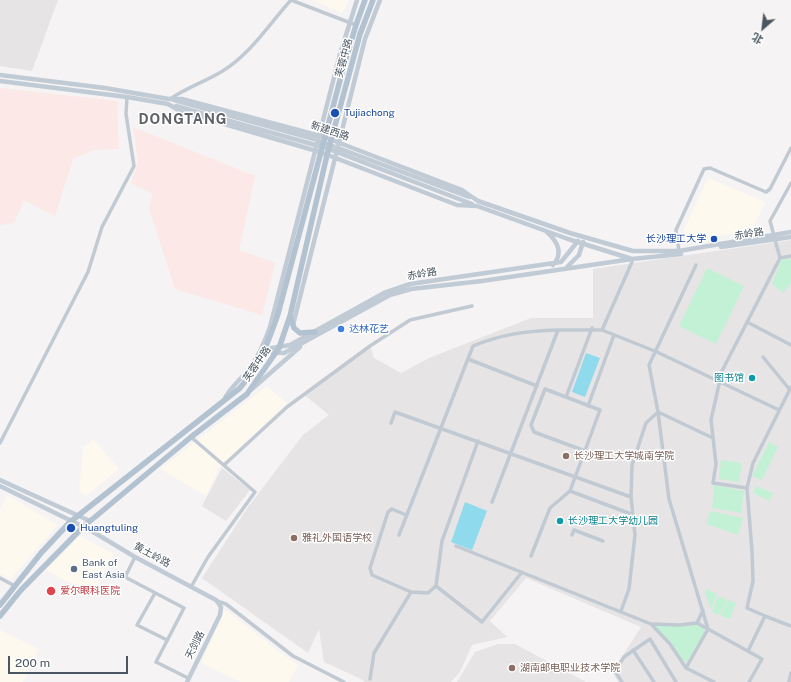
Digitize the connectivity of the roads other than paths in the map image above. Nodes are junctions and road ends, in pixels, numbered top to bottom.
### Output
1 (291, 0) edge
2 (357, 0) edge
3 (365, 0) edge
4 (373, 0) edge
5 (380, 0) edge
6 (349, 22) junction
7 (356, 25) junction
8 (0, 75) edge
9 (0, 81) edge
10 (127, 97) junction
11 (169, 102) junction
12 (322, 137) junction
13 (331, 140) junction
14 (339, 143) junction
15 (791, 148) edge
16 (318, 152) junction
17 (327, 155) junction
18 (335, 158) junction
19 (791, 183) edge
20 (477, 203) junction
21 (544, 230) junction
22 (791, 232) edge
23 (580, 236) junction
24 (775, 237) junction
25 (791, 237) edge
26 (577, 242) junction
27 (583, 244) junction
28 (679, 251) junction
29 (791, 256) edge
30 (780, 258) junction
31 (632, 260) junction
32 (553, 264) junction
33 (696, 265) dead end
34 (566, 267) junction
35 (472, 306) dead end
36 (290, 316) junction
37 (747, 322) junction
38 (293, 325) junction
39 (592, 328) junction
40 (558, 330) junction
41 (602, 330) junction
42 (314, 332) junction
43 (614, 335) junction
44 (304, 342) junction
45 (791, 345) edge
46 (279, 348) junction
47 (265, 351) junction
48 (657, 352) junction
49 (276, 354) junction
50 (763, 357) dead end
51 (468, 359) junction
52 (719, 382) junction
53 (537, 386) junction
54 (790, 389) edge
55 (247, 394) junction
56 (566, 397) junction
57 (224, 401) junction
58 (588, 406) junction
59 (779, 410) junction
60 (658, 412) junction
61 (391, 423) dead end
62 (441, 428) junction
63 (191, 437) junction
64 (713, 438) junction
65 (478, 441) junction
66 (0, 443) edge
67 (585, 451) junction
68 (512, 453) junction
69 (224, 465) junction
70 (576, 476) junction
71 (0, 480) edge
72 (0, 486) edge
73 (747, 488) junction
74 (570, 491) junction
75 (631, 497) junction
76 (492, 502) dead end
77 (632, 514) junction
78 (79, 515) junction
79 (406, 515) junction
80 (90, 521) junction
81 (70, 522) junction
82 (83, 526) junction
83 (399, 535) dead end
84 (572, 536) dead end
85 (603, 541) dead end
86 (456, 546) dead end
87 (531, 556) dead end
88 (135, 557) junction
89 (522, 572) junction
90 (0, 578) edge
91 (15, 586) junction
92 (436, 586) junction
93 (191, 587) junction
94 (411, 592) junction
95 (155, 593) junction
96 (216, 600) junction
97 (0, 605) edge
98 (703, 610) junction
99 (621, 611) junction
100 (0, 616) edge
101 (765, 616) junction
102 (697, 623) junction
103 (651, 624) junction
104 (791, 626) edge
105 (708, 629) junction
106 (167, 640) junction
107 (633, 650) junction
108 (748, 651) junction
109 (686, 668) junction
110 (791, 673) edge
111 (370, 679) dead end
112 (187, 680) edge
113 (344, 682) edge
114 (622, 682) edge
115 (654, 682) edge
116 (676, 682) edge
117 (714, 682) edge
118 (749, 682) edge
119 (789, 682) edge

1 - 6 street
1 - 11 street
2 - 6 main road
3 - 7 main road, 芙蓉中路
4 - 13 main road, 芙蓉中路
5 - 14 main road
6 - 7 street
6 - 12 main road
7 - 12 main road, 芙蓉中路
8 - 11 main road, 新建西路
9 - 10 main road, 新建西路
10 - 11 main road, 新建西路
10 - 66 street
11 - 12 main road, 新建西路
11 - 16 main road, 新建西路
11 - 20 main road, 新建西路
12 - 13 main road, 新建西路
12 - 16 main road, 芙蓉中路
13 - 14 main road, 新建西路
13 - 17 main road, 芙蓉中路
14 - 18 main road
14 - 20 main road, 新建西路
15 - 28 street
16 - 17 main road, 新建西路
16 - 47 main road, 芙蓉中路
16 - 57 main road
17 - 18 main road, 新建西路
17 - 36 main road, 芙蓉中路
18 - 20 main road, 新建西路
18 - 38 main road
19 - 24 street
20 - 21 main road, 新建西路
20 - 23 main road, 新建西路
21 - 26 main road, 新建西路
21 - 32 main road
22 - 24 main road, 赤岭路
23 - 26 main road, 赤岭路
23 - 27 main road
23 - 28 main road, 赤岭路
24 - 25 main road, 赤岭路
24 - 28 main road, 赤岭路
24 - 30 street
24 - 31 main road, 赤岭路
26 - 27 main road, 新建西路
26 - 32 main road, 赤岭路
27 - 31 main road, 新建西路
27 - 34 main road
29 - 30 street
30 - 37 street
31 - 34 main road, 赤岭路
31 - 41 street
32 - 42 main road, 赤岭路
33 - 48 street
34 - 44 main road, 赤岭路
35 - 69 street
36 - 38 main road
36 - 46 main road, 芙蓉中路
37 - 45 street
37 - 52 street
38 - 42 main road
39 - 40 street
39 - 41 street
39 - 56 street
40 - 51 street
40 - 53 street
41 - 43 street
42 - 46 main road, 赤岭路
43 - 48 street
43 - 58 street
44 - 49 main road, 赤岭路
44 - 55 main road, 赤岭路
46 - 47 main road, 赤岭路
46 - 49 main road, 芙蓉中路
47 - 49 main road
47 - 57 main road, 芙蓉中路
48 - 52 street
48 - 60 street
49 - 55 main road, 芙蓉中路
50 - 54 street
51 - 53 street
51 - 62 street
52 - 59 street
52 - 64 street
53 - 68 street
54 - 59 street
55 - 63 main road, 芙蓉中路
56 - 58 street
56 - 67 street
57 - 78 main road, 芙蓉中路
58 - 67 street
59 - 73 street
60 - 64 street
60 - 75 street
60 - 98 street
61 - 62 street
62 - 65 street
62 - 79 street
63 - 69 street
63 - 80 main road, 芙蓉中路
64 - 73 street
65 - 68 street
65 - 92 street
67 - 70 street
68 - 70 street
68 - 76 street
69 - 93 street
70 - 74 street
70 - 75 street
71 - 78 main road
72 - 81 main road, 黄土岭路
73 - 101 street
74 - 77 street
74 - 87 street
75 - 77 street
77 - 99 street
78 - 80 main road
78 - 81 main road, 芙蓉中路
79 - 83 street
79 - 94 street
80 - 82 main road, 芙蓉中路
81 - 82 main road, 黄土岭路
81 - 91 main road, 芙蓉中路
82 - 88 main road, 黄土岭路
82 - 100 main road, 芙蓉中路
84 - 85 street
86 - 89 street
88 - 93 main road, 黄土岭路
88 - 95 street
89 - 92 street
89 - 99 street
90 - 91 street
91 - 97 main road, 芙蓉中路
92 - 94 street
93 - 96 main road, 黄土岭路
94 - 111 street
95 - 106 street
95 - 106 street
96 - 112 main road, 天剑路
96 - 113 street
98 - 102 street
98 - 105 street
99 - 103 street
101 - 104 street
101 - 108 street
102 - 103 street
102 - 105 street
103 - 109 street
105 - 108 street
105 - 109 street
106 - 112 street
107 - 114 street
107 - 115 street
107 - 116 street
108 - 118 street
109 - 117 street
110 - 119 street

